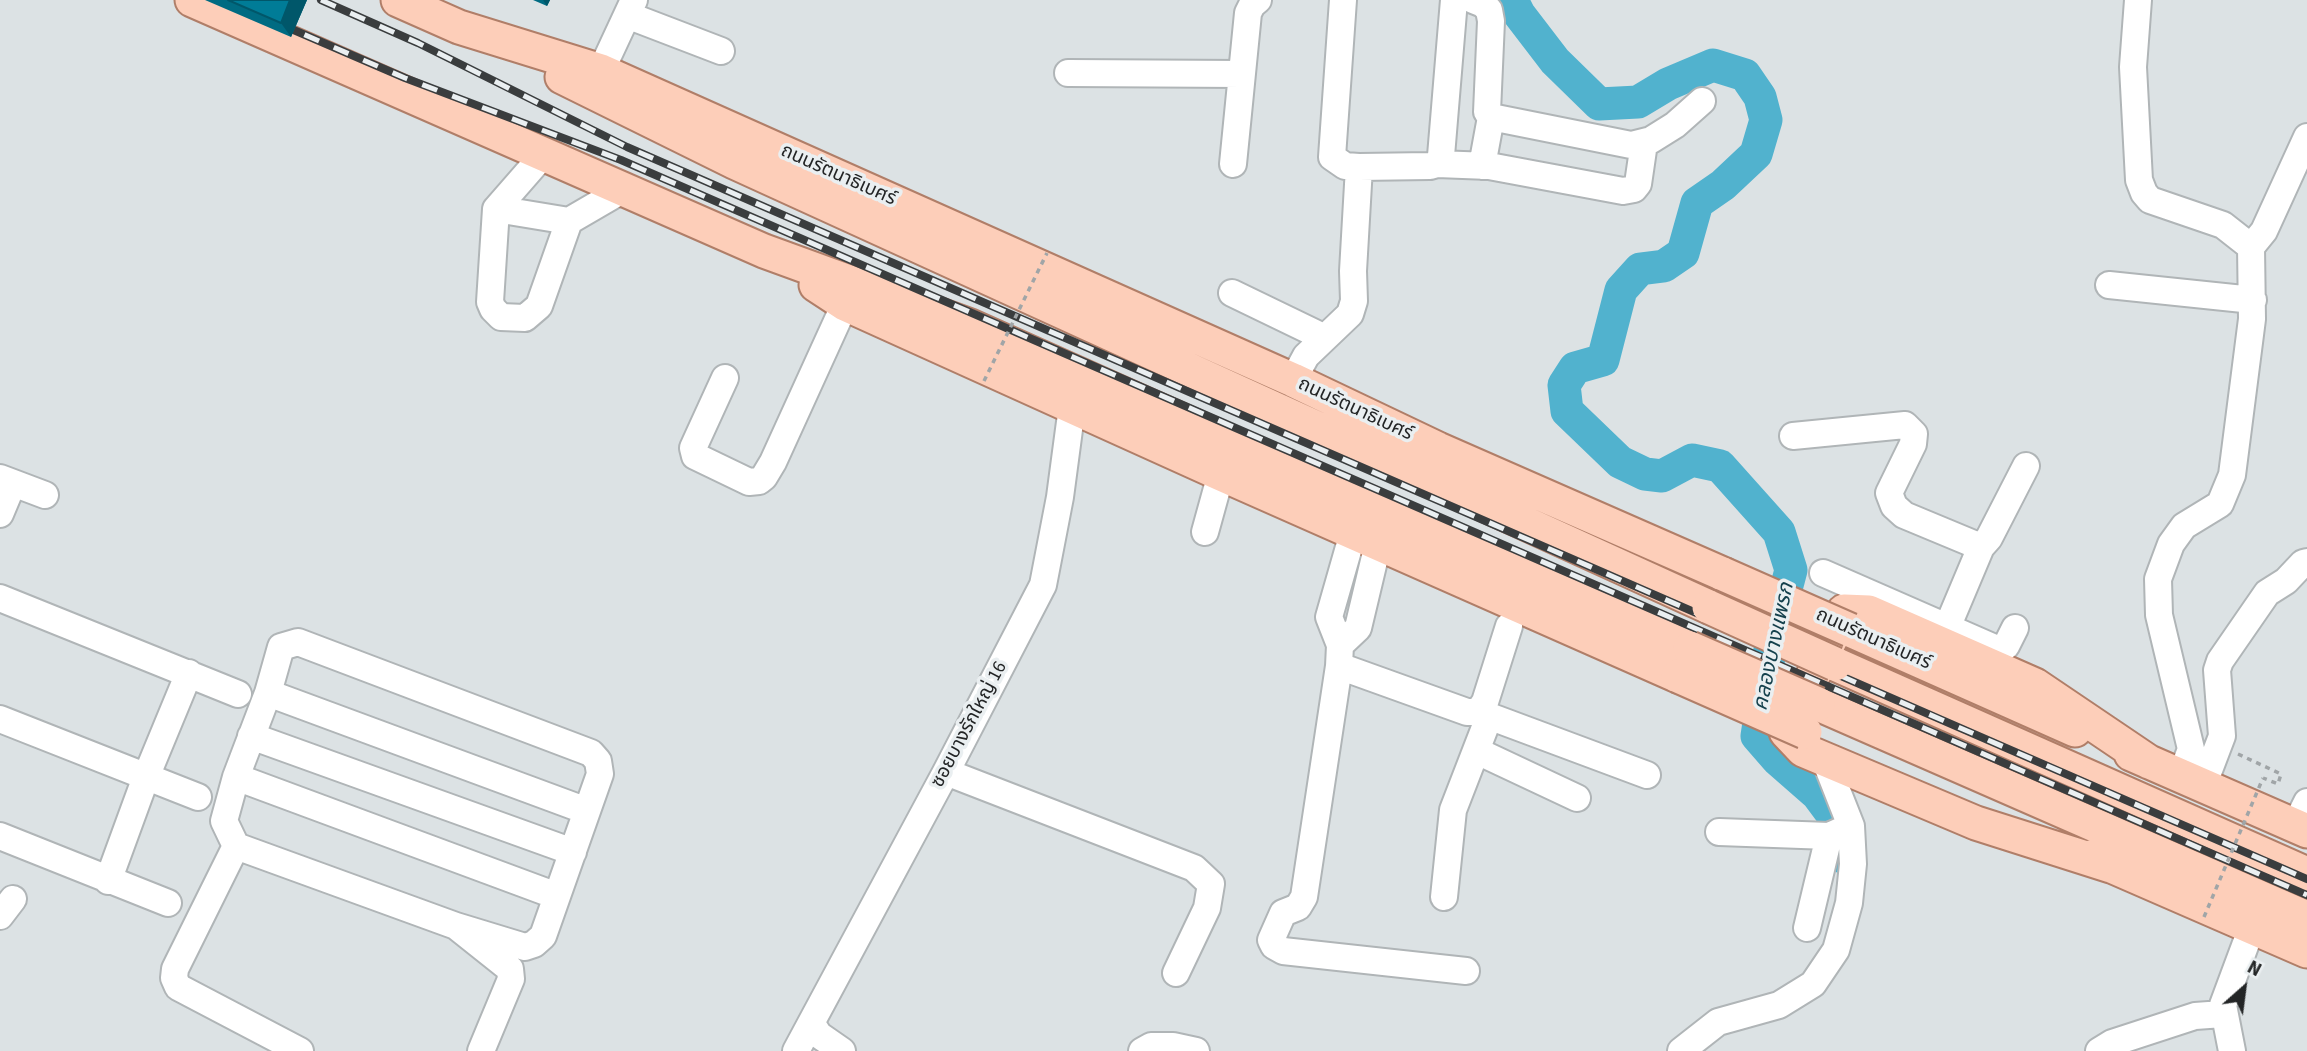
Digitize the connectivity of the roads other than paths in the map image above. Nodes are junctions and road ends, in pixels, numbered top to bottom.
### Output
1 (192, 0) edge
2 (398, 0) edge
3 (1258, 0) edge
4 (1343, 0) edge
5 (1454, 0) edge
6 (1473, 0) edge
7 (2138, 0) edge
8 (630, 7) edge
9 (459, 27) junction
10 (721, 51) dead end
11 (601, 71) junction
12 (1068, 73) dead end
13 (1242, 74) junction
14 (1702, 101) dead end
15 (1491, 117) junction
16 (2307, 136) edge
17 (1644, 143) junction
18 (544, 154) junction
19 (1233, 164) dead end
20 (1437, 164) junction
21 (1482, 166) junction
22 (1359, 167) junction
23 (2297, 186) edge
24 (624, 189) junction
25 (496, 209) junction
26 (569, 221) junction
27 (2251, 247) junction
28 (764, 250) junction
29 (2109, 285) dead end
30 (1232, 293) dead end
31 (2253, 300) junction
32 (845, 304) junction
33 (1323, 337) junction
34 (725, 378) dead end
35 (1293, 380) junction
36 (1072, 407) junction
37 (1793, 436) dead end
38 (1438, 449) junction
39 (2026, 467) dead end
40 (1220, 474) junction
41 (6, 481) edge
42 (45, 495) dead end
43 (0, 514) edge
44 (1205, 532) dead end
45 (1374, 543) junction
46 (1981, 547) junction
47 (2307, 562) edge
48 (1823, 573) dead end
49 (0, 598) edge
50 (1509, 625) junction
51 (2015, 628) dead end
52 (1944, 636) junction
53 (1339, 656) junction
54 (1684, 662) junction
55 (189, 673) junction
56 (238, 694) dead end
57 (268, 694) junction
58 (1484, 715) junction
59 (1812, 718) junction
60 (0, 719) edge
61 (251, 736) junction
62 (1477, 751) junction
63 (1825, 760) junction
64 (2149, 762) junction
65 (946, 772) junction
66 (1647, 775) dead end
67 (146, 777) junction
68 (236, 777) junction
69 (2192, 781) junction
70 (198, 797) dead end
71 (1577, 798) dead end
72 (587, 811) junction
73 (2303, 820) edge
74 (1840, 831) junction
75 (1719, 832) dead end
76 (0, 836) edge
77 (236, 846) junction
78 (573, 852) junction
79 (2111, 866) junction
80 (2307, 874) edge
81 (108, 881) junction
82 (557, 896) junction
83 (1444, 897) dead end
84 (168, 903) dead end
85 (2307, 918) edge
86 (456, 926) junction
87 (2252, 927) junction
88 (1807, 928) dead end
89 (2307, 951) edge
90 (1466, 971) dead end
91 (1176, 973) dead end
92 (2223, 1014) junction
93 (812, 1024) junction
94 (300, 1051) edge
95 (481, 1051) edge
96 (796, 1051) edge
97 (842, 1051) edge
98 (1142, 1051) edge
99 (1196, 1051) edge
100 (1681, 1051) edge
101 (2099, 1051) edge
102 (2232, 1051) edge

1 - 18 main road
2 - 9 main road, ถนนรัตนาธิเบศร์
3 - 13 street
4 - 22 street
5 - 20 street
6 - 15 street
7 - 27 street
8 - 10 street
8 - 11 street
9 - 11 main road, ถนนรัตนาธิเบศร์
9 - 80 main road, ถนนรัตนาธิเบศร์, bridge
11 - 35 main road, ถนนรัตนาธิเบศร์
12 - 13 street
13 - 19 street
14 - 17 street
15 - 17 street
15 - 21 street
16 - 23 street
17 - 21 street
18 - 24 main road
18 - 25 street
20 - 21 street
20 - 22 street
22 - 33 street
23 - 27 street
24 - 26 street
24 - 28 main road
25 - 26 street
25 - 26 street
27 - 31 street
28 - 32 main road
28 - 54 main road
29 - 31 street
30 - 33 street
31 - 69 street
32 - 34 street
32 - 36 main road
33 - 35 street
35 - 38 main road, ถนนรัตนาธิเบศร์
36 - 40 main road
36 - 65 street, ซอยบางรักใหญ่ 16
37 - 46 street
38 - 50 main road
38 - 64 main road, ถนนรัตนาธิเบศร์, bridge
39 - 46 street
40 - 44 street
40 - 45 main road
41 - 42 street
41 - 43 street
45 - 50 main road
45 - 53 street
45 - 54 main road
46 - 52 street
47 - 69 street
48 - 52 street
49 - 55 street
50 - 58 street
51 - 52 street
52 - 63 main road
52 - 64 main road
53 - 58 street
53 - 90 street
54 - 59 main road, bridge
55 - 56 street
55 - 67 street
57 - 61 street
57 - 72 street
57 - 72 street
58 - 62 street
58 - 66 street
59 - 79 main road
59 - 85 main road
60 - 67 street
61 - 68 street
61 - 78 street
62 - 71 street
62 - 83 street
63 - 74 street
63 - 79 main road
64 - 69 main road, ถนนรัตนาธิเบศร์
65 - 91 street
65 - 93 street, ซอยบางรักใหญ่ 16
67 - 70 street
67 - 81 street
68 - 77 street
68 - 82 street
69 - 73 main road, ถนนรัตนาธิเบศร์
72 - 78 street
74 - 75 street
74 - 88 street
74 - 100 street
76 - 81 street
77 - 86 street
77 - 94 street
78 - 82 street
79 - 87 main road
81 - 84 street
82 - 86 street
86 - 95 street
87 - 89 main road
87 - 92 street
92 - 101 street
92 - 102 street
93 - 96 street, ซอยบางรักใหญ่ 16
93 - 97 street
98 - 99 street

